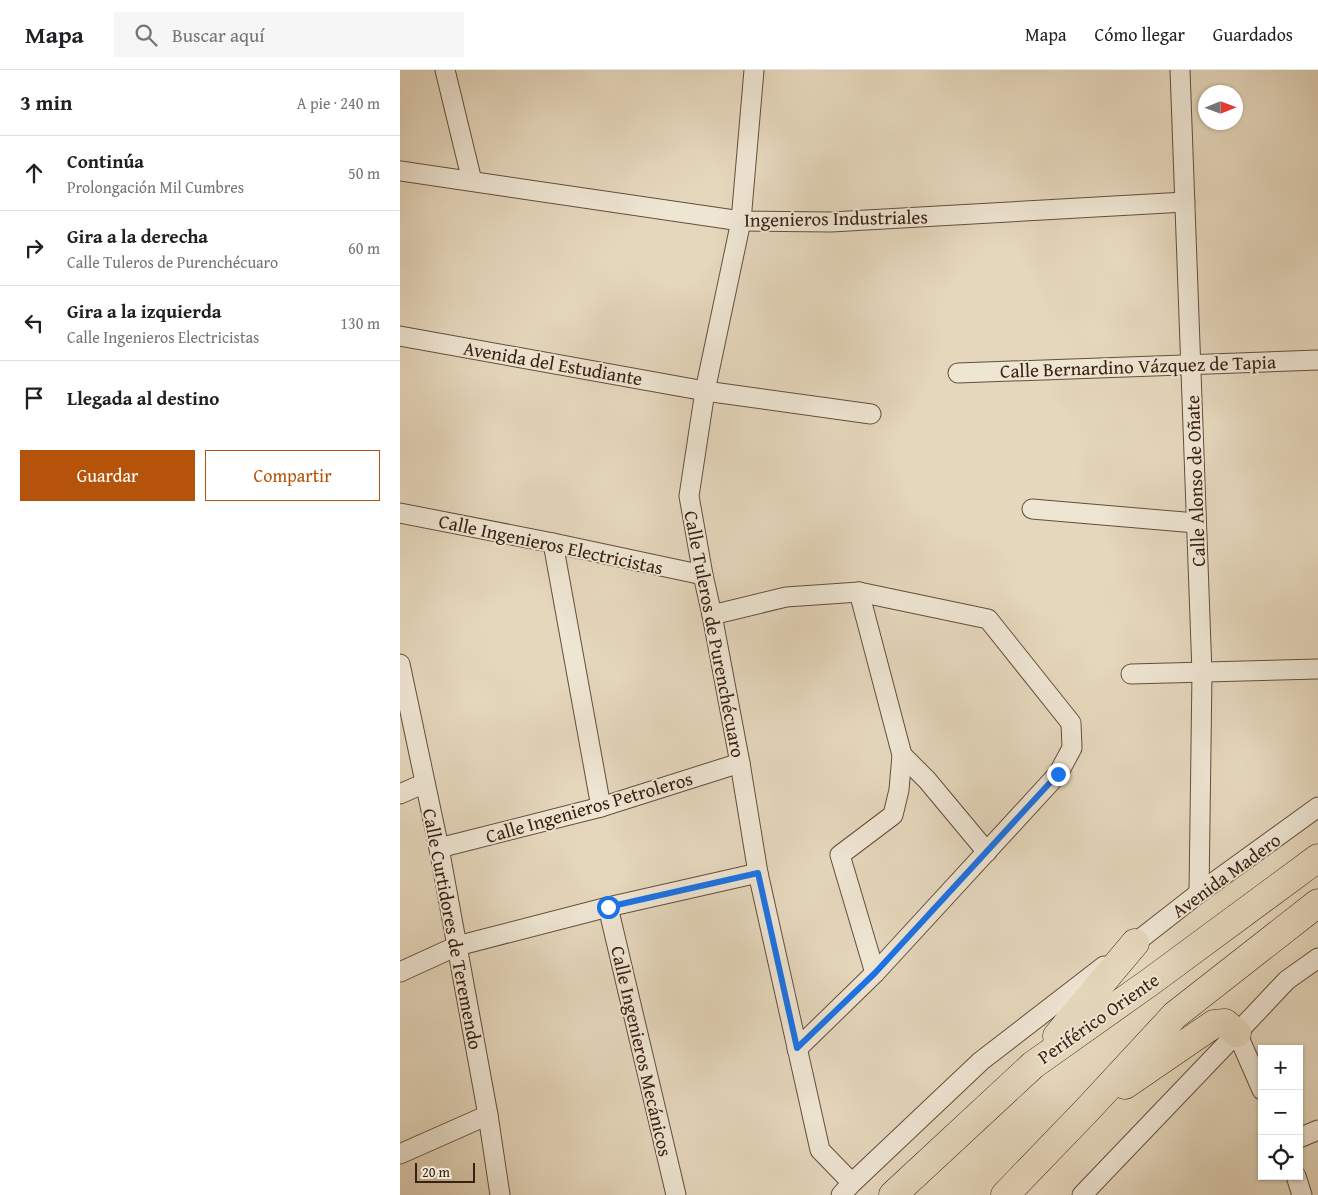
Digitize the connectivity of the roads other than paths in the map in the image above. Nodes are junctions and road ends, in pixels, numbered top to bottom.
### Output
1 (445, 70) edge
2 (754, 70) edge
3 (1180, 70) edge
4 (400, 171) edge
5 (472, 181) junction
6 (1185, 202) junction
7 (741, 221) junction
8 (400, 336) edge
9 (1318, 360) edge
10 (1190, 365) junction
11 (958, 373) dead end
12 (705, 391) junction
13 (871, 414) dead end
14 (1032, 509) dead end
15 (400, 513) edge
16 (1196, 523) junction
17 (553, 543) junction
18 (703, 576) junction
19 (860, 592) junction
20 (712, 615) junction
21 (400, 664) edge
22 (1318, 669) edge
23 (1202, 673) junction
24 (1132, 674) dead end
25 (902, 755) junction
26 (740, 763) junction
27 (425, 783) junction
28 (400, 794) edge
29 (601, 807) junction
30 (1318, 808) edge
31 (439, 848) junction
32 (987, 852) junction
33 (1318, 858) edge
34 (758, 873) junction
35 (1199, 893) junction
36 (1318, 903) edge
37 (608, 907) junction
38 (1135, 943) junction
39 (457, 946) junction
40 (1318, 958) edge
41 (400, 972) edge
42 (875, 973) junction
43 (1237, 1033) junction
44 (797, 1048) junction
45 (1033, 1065) junction
46 (1258, 1081) edge
47 (1088, 1110) junction
48 (488, 1115) junction
49 (1318, 1130) edge
50 (1303, 1136) edge
51 (400, 1154) edge
52 (1297, 1180) edge
53 (847, 1189) edge
54 (500, 1195) edge
55 (676, 1195) edge
56 (893, 1195) edge
57 (1004, 1195) edge
58 (1082, 1195) edge
59 (1302, 1195) edge

1 - 5 street
2 - 7 street, Calle Tuleros de Purenchécuaro
3 - 6 street, Calle Alonso de Oñate
4 - 5 street, Ingenieros Industriales
5 - 7 street, Ingenieros Industriales
6 - 7 street, Ingenieros Industriales
6 - 10 street, Calle Alonso de Oñate
7 - 12 street, Calle Tuleros de Purenchécuaro
8 - 12 street, Avenida del Estudiante
9 - 10 street, Calle Bernardino Vázquez de Tapia
10 - 11 street, Calle Bernardino Vázquez de Tapia
10 - 16 street, Calle Alonso de Oñate
12 - 13 street, Avenida del Estudiante
12 - 18 street, Calle Tuleros de Purenchécuaro
14 - 16 street
15 - 17 street, Calle Ingenieros Electricistas
16 - 23 street, Calle Alonso de Oñate
17 - 18 street, Calle Ingenieros Electricistas
17 - 29 street
18 - 20 street, Calle Tuleros de Purenchécuaro
19 - 20 street
19 - 25 street
19 - 32 street
20 - 26 street, Calle Tuleros de Purenchécuaro
21 - 27 street, Calle Curtidores de Teremendo
22 - 23 street
23 - 24 street
23 - 35 street, Calle Alonso de Oñate
25 - 32 street
25 - 42 street
26 - 29 street, Calle Ingenieros Petroleros
26 - 34 street, Calle Tuleros de Purenchécuaro
27 - 28 street
27 - 31 street, Calle Curtidores de Teremendo
29 - 31 street, Calle Ingenieros Petroleros
30 - 35 street, Avenida Madero
31 - 39 street, Calle Curtidores de Teremendo
32 - 42 street
33 - 45 highway, Periférico Oriente
34 - 37 street
34 - 44 street, Calle Tuleros de Purenchécuaro
35 - 38 street, Avenida Madero
36 - 47 highway
37 - 39 street
37 - 55 street, Calle Ingenieros Mecánicos
38 - 45 highway
38 - 53 street, Avenida Madero
39 - 41 street
39 - 48 street, Calle Curtidores de Teremendo
40 - 43 street
42 - 44 street
43 - 46 street
43 - 47 highway
43 - 58 street
44 - 53 street, Calle Tuleros de Purenchécuaro
45 - 56 highway, Periférico Oriente
47 - 57 highway
48 - 51 street
48 - 54 street, Calle Curtidores de Teremendo
49 - 50 street
52 - 59 street

